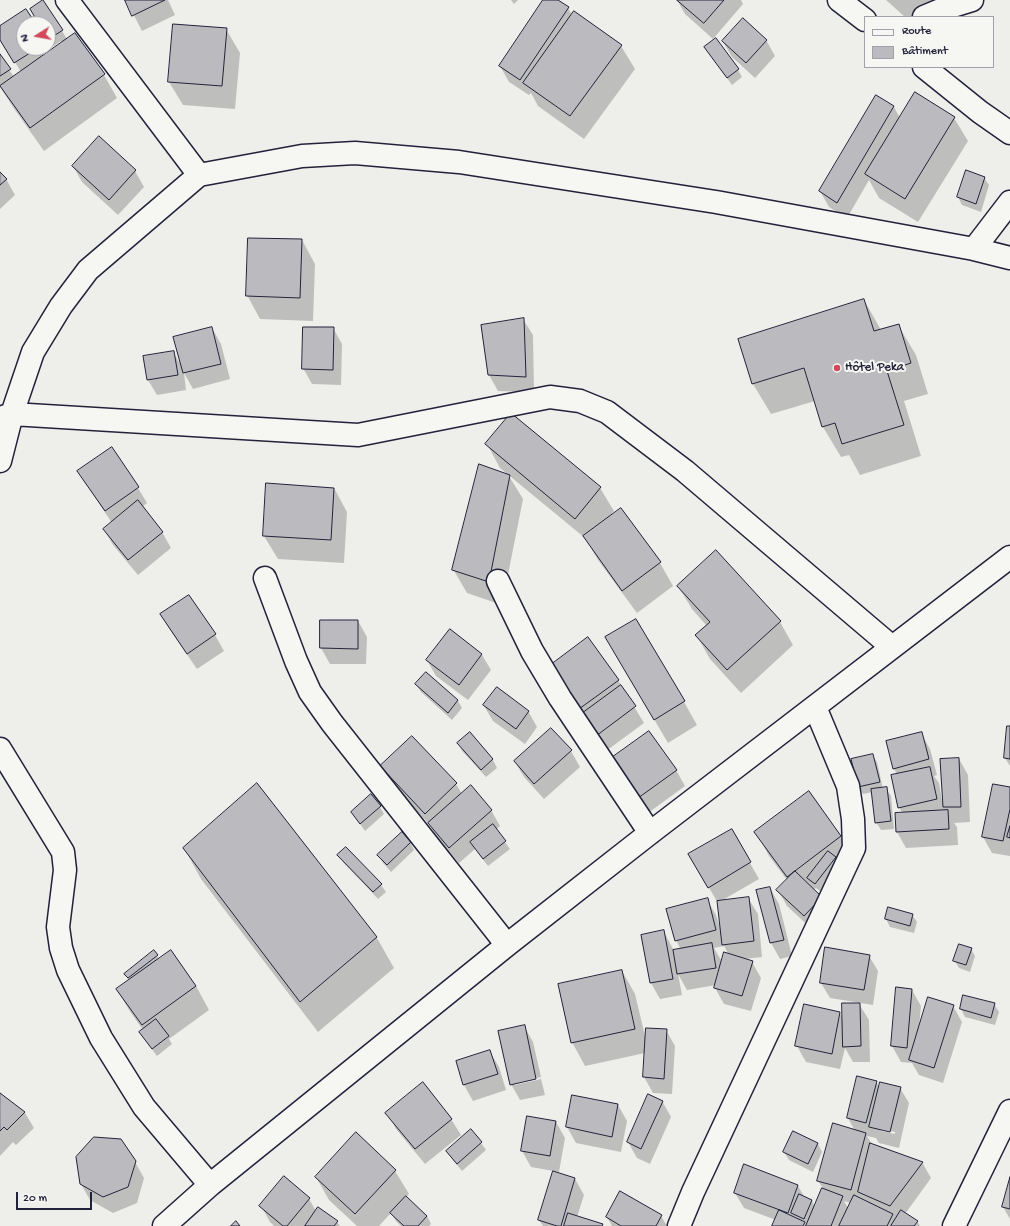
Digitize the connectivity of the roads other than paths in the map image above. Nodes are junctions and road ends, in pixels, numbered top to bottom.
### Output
1 (66, 0) edge
2 (839, 0) edge
3 (972, 0) edge
4 (926, 16) edge
5 (864, 19) edge
6 (925, 68) edge
7 (1010, 133) edge
8 (199, 175) junction
9 (1010, 202) edge
10 (974, 249) junction
11 (1010, 258) edge
12 (6, 416) edge
13 (0, 461) edge
14 (1010, 557) edge
15 (265, 578) dead end
16 (498, 581) dead end
17 (892, 647) junction
18 (815, 707) junction
19 (0, 749) edge
20 (650, 833) junction
21 (507, 945) junction
22 (1010, 1111) edge
23 (210, 1185) junction
24 (164, 1226) edge
25 (679, 1226) edge
26 (954, 1226) edge

1 - 8 street
2 - 5 street
3 - 4 street
6 - 7 street
8 - 10 street
8 - 12 street
9 - 10 street
10 - 11 street
12 - 13 street
12 - 17 street
14 - 17 street
15 - 21 street
16 - 20 street
17 - 18 street
18 - 20 street
18 - 25 street
19 - 23 street
20 - 21 street
21 - 23 street
22 - 26 street
23 - 24 street

